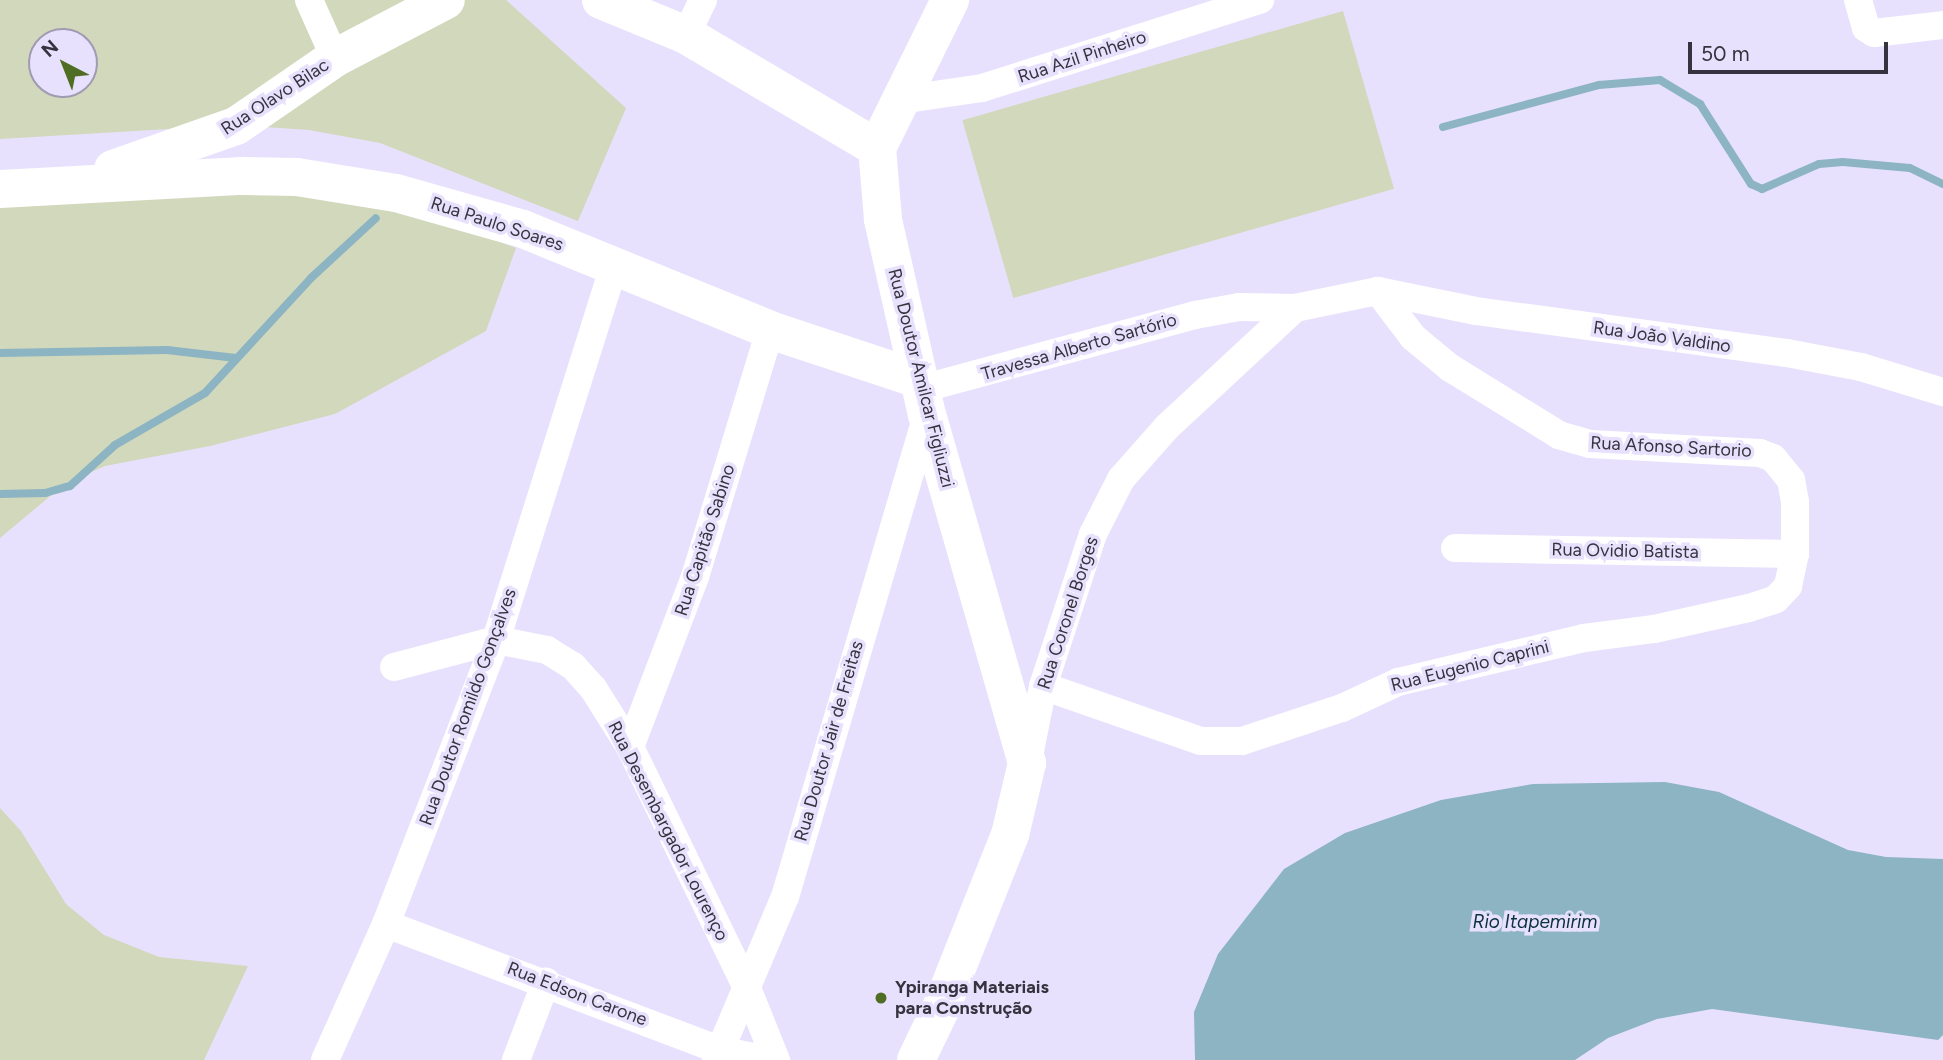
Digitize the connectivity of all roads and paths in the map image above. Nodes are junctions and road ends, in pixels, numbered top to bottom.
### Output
1 (309, 0) edge
2 (446, 0) edge
3 (601, 0) edge
4 (626, 0) edge
5 (703, 0) edge
6 (950, 0) edge
7 (1260, 0) edge
8 (1858, 0) edge
9 (1943, 26) edge
10 (675, 30) junction
11 (335, 58) junction
12 (900, 100) junction
13 (877, 148) junction
14 (55, 188) junction
15 (0, 189) edge
16 (614, 265) junction
17 (1378, 291) junction
18 (1295, 308) junction
19 (770, 330) junction
20 (1943, 392) edge
21 (922, 394) junction
22 (1455, 548) dead end
23 (1795, 554) junction
24 (496, 640) junction
25 (394, 667) dead end
26 (1043, 686) junction
27 (630, 747) junction
28 (1027, 763) junction
29 (386, 924) junction
30 (545, 982) junction
31 (747, 988) junction
32 (718, 1055) edge
33 (325, 1060) edge
34 (516, 1060) edge
35 (769, 1060) edge
36 (776, 1060) edge
37 (916, 1060) edge

1 - 11 street
2 - 11 street, Rua Olavo Bilac
3 - 10 street
4 - 10 street
5 - 10 street
6 - 12 street
7 - 12 street, Rua Azil Pinheiro
8 - 9 street
10 - 13 street
11 - 14 street, Rua Olavo Bilac
12 - 13 street
13 - 21 street, Rua Doutor Amilcar Figliuzzi
14 - 15 street
14 - 16 street, Rua Paulo Soares
16 - 19 street, Rua Paulo Soares
16 - 24 street, Rua Doutor Romildo Gonçalves
17 - 18 street
17 - 20 street, Rua João Valdino
17 - 23 street, Rua Afonso Sartorio
18 - 21 street, Travessa Alberto Sartório
18 - 26 street, Rua Coronel Borges
19 - 21 street, Rua Paulo Soares
19 - 27 street, Rua Capitão Sabino
21 - 28 street, Rua Doutor Amilcar Figliuzzi
21 - 31 street, Rua Doutor Jair de Freitas
22 - 23 street, Rua Ovidio Batista
23 - 26 street, Rua Eugenio Caprini
24 - 25 street, Rua Desembargador Lourenço
24 - 27 street, Rua Desembargador Lourenço
24 - 29 street, Rua Doutor Romildo Gonçalves
26 - 28 street, Rua Coronel Borges
27 - 31 street, Rua Desembargador Lourenço
28 - 37 street, Rua Coronel Borges
29 - 30 street, Rua Edson Carone
29 - 33 street, Rua Doutor Romildo Gonçalves
30 - 32 street, Rua Edson Carone
30 - 34 street
31 - 32 street, Rua Doutor Jair de Freitas
31 - 36 street, Rua Desembargador Lourenço
32 - 35 street, Rua Edson Carone

